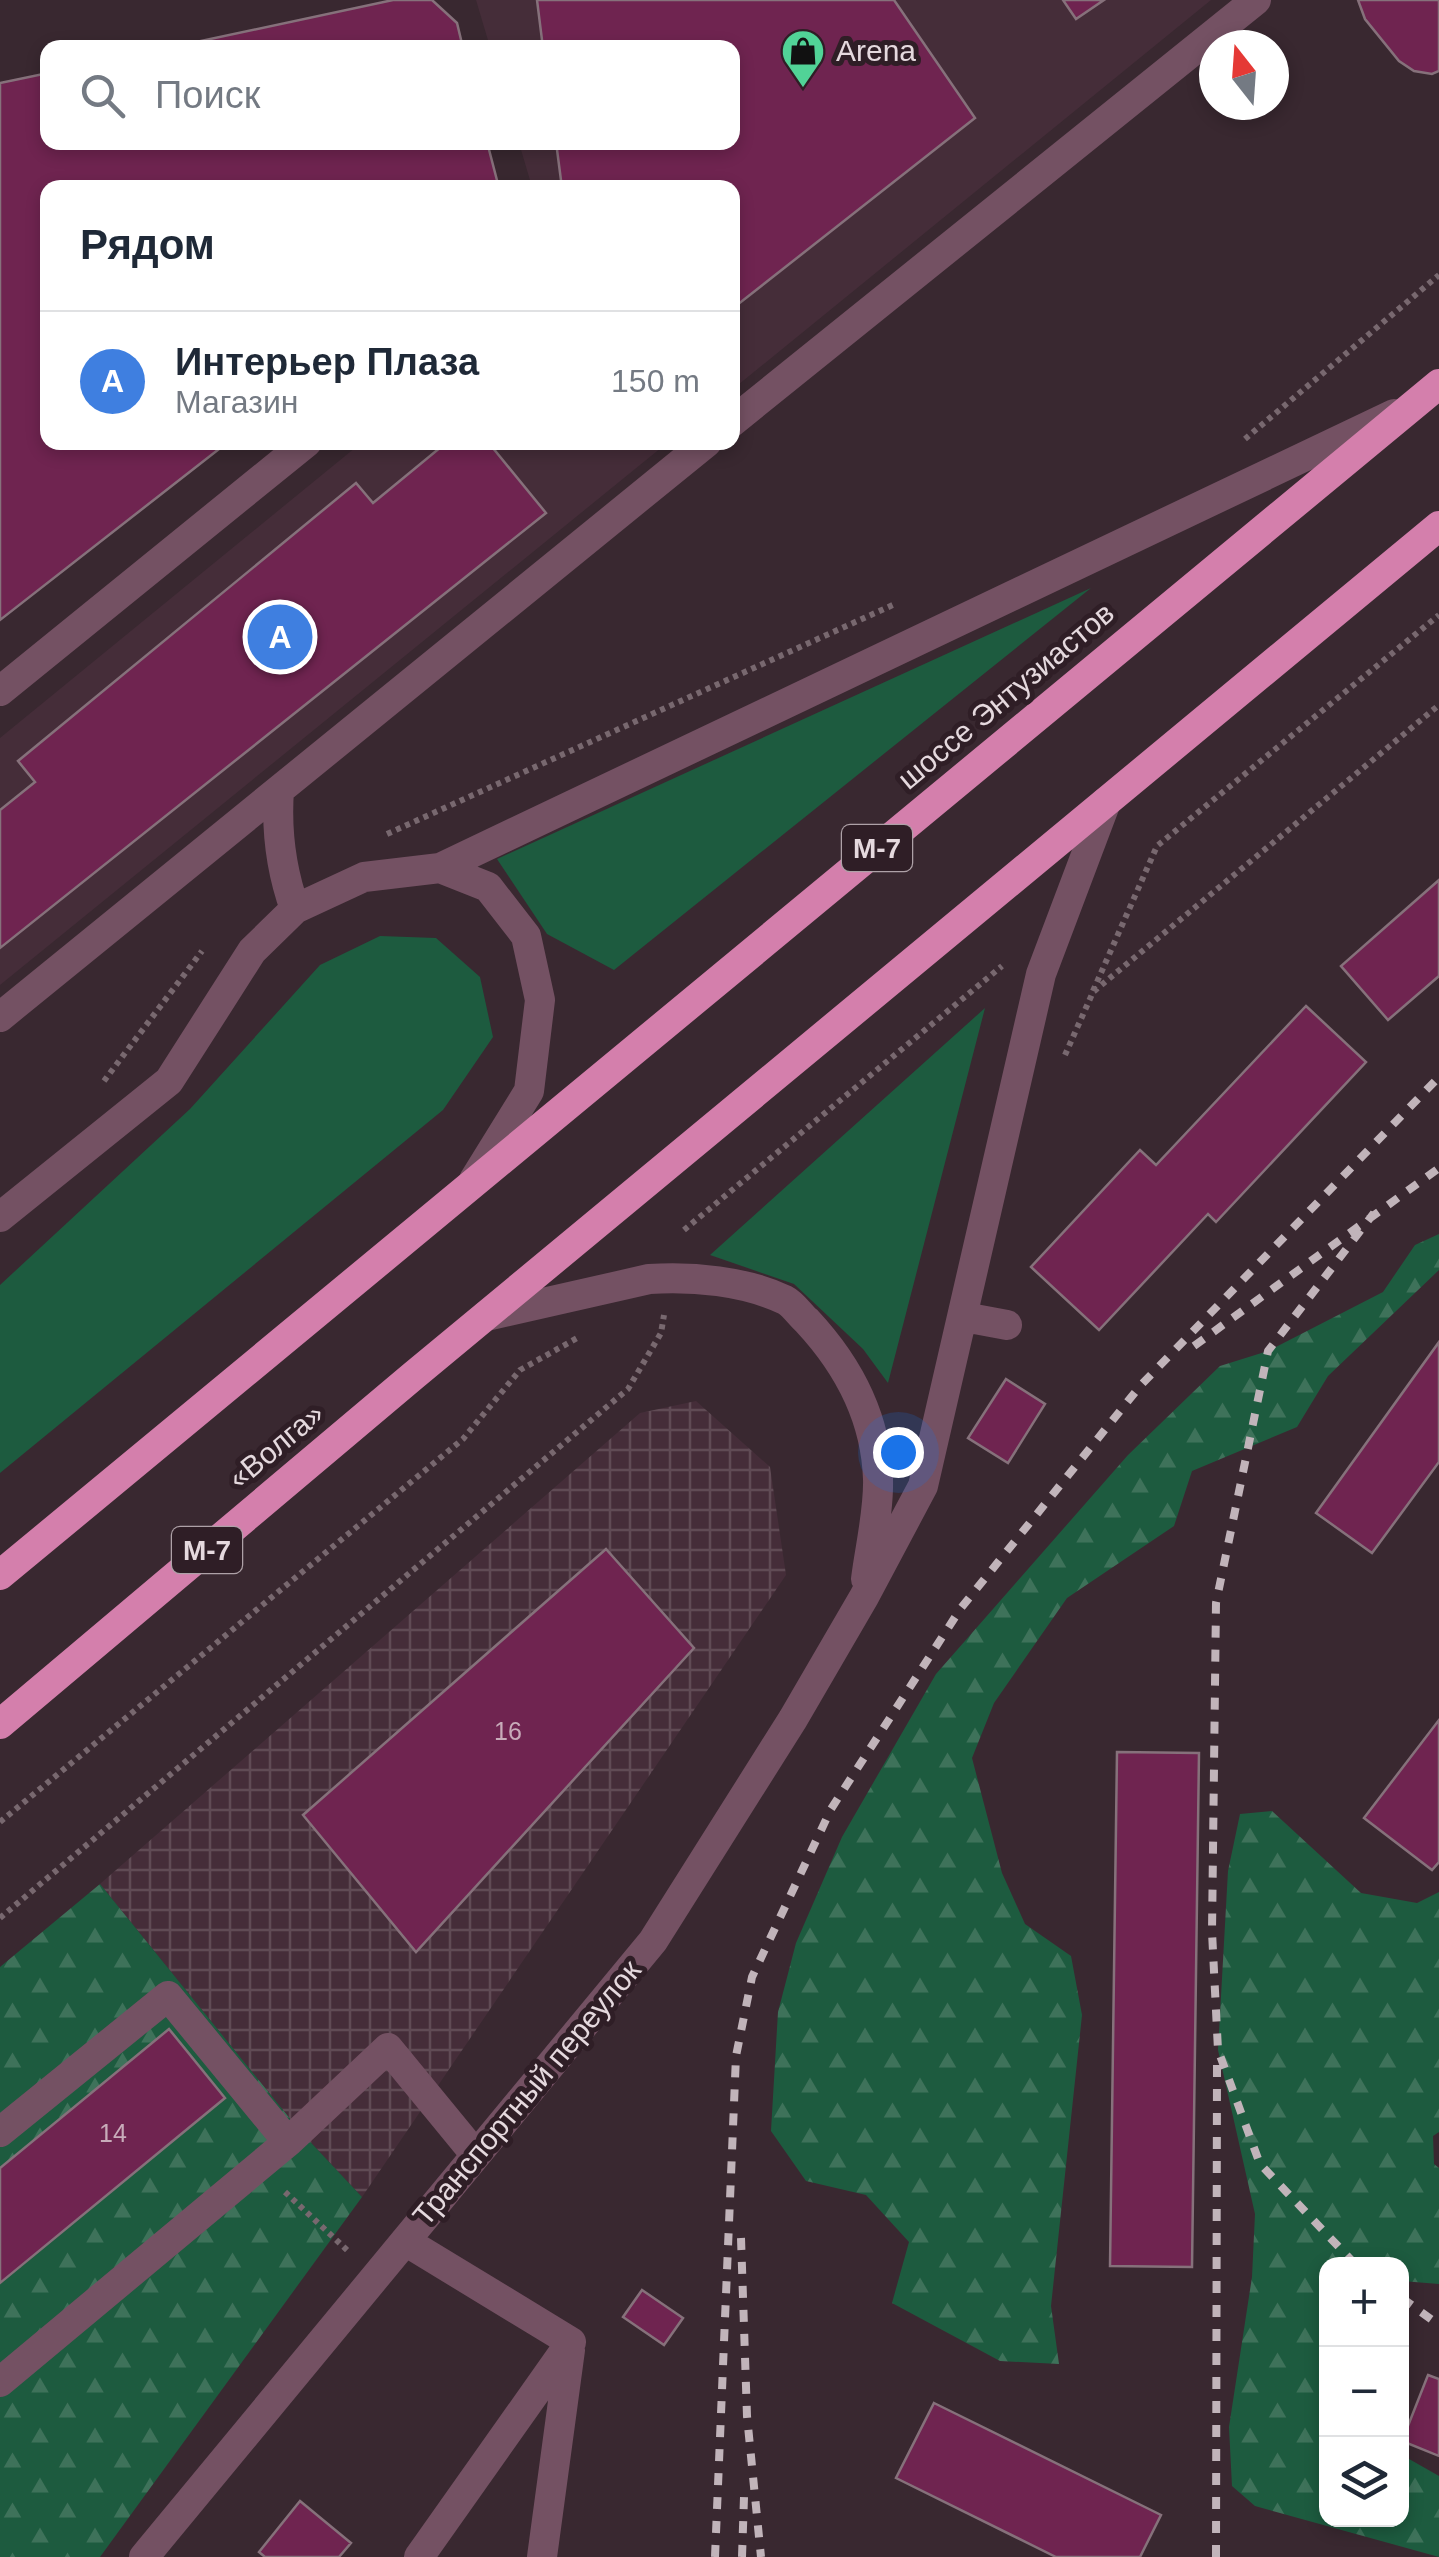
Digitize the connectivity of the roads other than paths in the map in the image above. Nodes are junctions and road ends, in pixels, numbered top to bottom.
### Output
1 (1256, 0) edge
2 (1439, 384) edge
3 (1414, 404) junction
4 (740, 416) edge
5 (298, 450) edge
6 (696, 450) edge
7 (1439, 526) edge
8 (0, 690) edge
9 (279, 790) junction
10 (1106, 802) junction
11 (440, 868) junction
12 (294, 909) junction
13 (0, 1018) edge
14 (474, 1180) junction
15 (3, 1210) edge
16 (486, 1316) junction
17 (964, 1317) junction
18 (1006, 1325) dead end
19 (0, 1575) edge
20 (864, 1597) junction
21 (0, 1724) edge
22 (0, 2132) edge
23 (288, 2142) junction
24 (474, 2154) junction
25 (404, 2241) junction
26 (571, 2342) junction
27 (0, 2382) edge
28 (144, 2557) edge
29 (419, 2557) edge
30 (542, 2557) edge

1 - 4 street
2 - 3 highway, шоссе Энтузиастов / М-7
3 - 11 street
3 - 14 highway, шоссе Энтузиастов / М-7
5 - 8 street
6 - 9 street
7 - 10 highway, М-7
9 - 12 street
9 - 13 street
10 - 16 highway, М-7
10 - 17 street, Транспортный переулок
11 - 12 street
11 - 14 street
12 - 15 street
14 - 19 highway, шоссе Энтузиастов / М-7
16 - 20 street
16 - 21 highway, «Волга» / М-7
17 - 18 street
17 - 20 street, Транспортный переулок
20 - 24 street, Транспортный переулок
22 - 23 street
23 - 24 street
23 - 27 street
24 - 25 street, Транспортный переулок
25 - 26 street
25 - 28 street, Транспортный переулок
26 - 29 street
26 - 30 street

